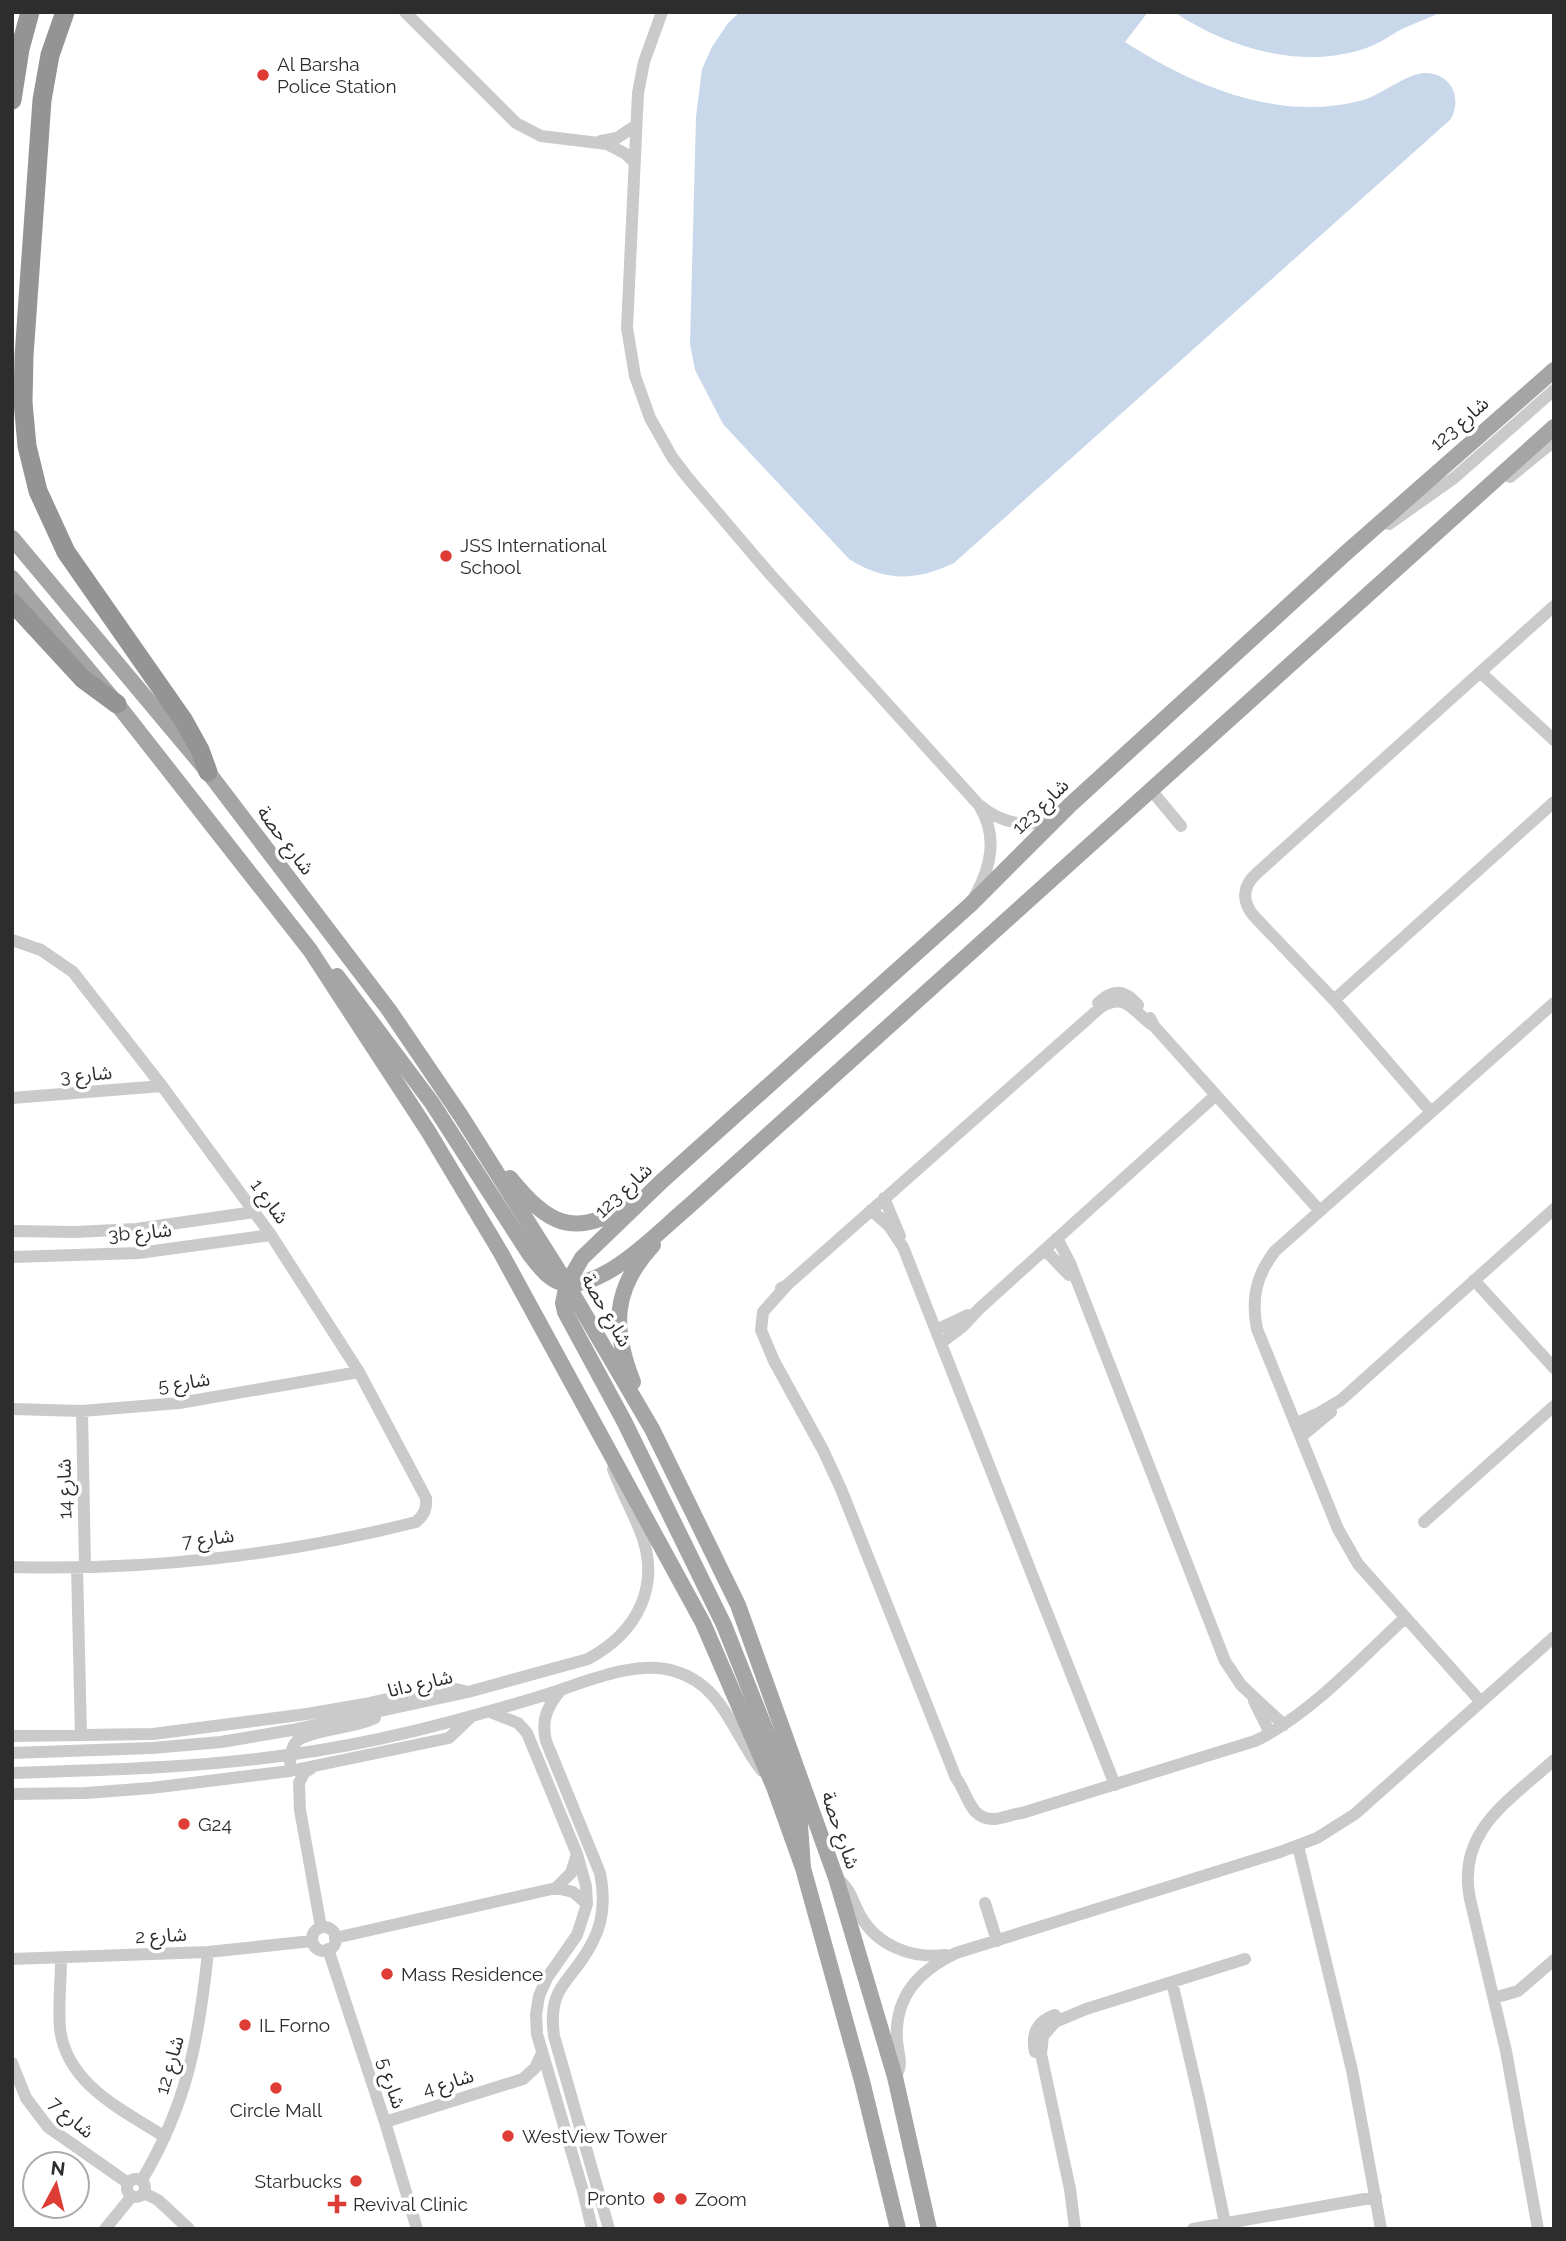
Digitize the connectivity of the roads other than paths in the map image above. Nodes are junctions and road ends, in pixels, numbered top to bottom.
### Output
1 (30, 12) edge
2 (65, 12) edge
3 (405, 12) edge
4 (662, 12) edge
5 (12, 100) edge
6 (635, 126) junction
7 (598, 142) junction
8 (633, 161) junction
9 (1554, 370) edge
10 (1554, 390) edge
11 (1554, 427) edge
12 (1554, 441) edge
13 (1450, 520) junction
14 (12, 538) edge
15 (1347, 552) junction
16 (12, 578) edge
17 (12, 602) edge
18 (1554, 606) edge
19 (1480, 672) junction
20 (117, 704) junction
21 (1554, 740) edge
22 (208, 772) junction
23 (1151, 790) junction
24 (1554, 803) edge
25 (978, 804) junction
26 (1070, 805) junction
27 (1181, 826) dead end
28 (971, 905) junction
29 (12, 940) edge
30 (310, 950) junction
31 (1334, 1000) junction
32 (1554, 1003) edge
33 (162, 1086) junction
34 (1216, 1095) junction
35 (12, 1098) edge
36 (1431, 1112) junction
37 (461, 1116) junction
38 (662, 1181) junction
39 (884, 1198) junction
40 (688, 1207) junction
41 (1554, 1209) edge
42 (871, 1210) junction
43 (1320, 1211) junction
44 (254, 1212) junction
45 (12, 1231) edge
46 (271, 1235) junction
47 (1057, 1238) junction
48 (903, 1247) junction
49 (1045, 1250) junction
50 (12, 1256) edge
51 (1474, 1280) junction
52 (567, 1284) junction
53 (1078, 1290) junction
54 (938, 1336) junction
55 (1554, 1368) edge
56 (359, 1372) junction
57 (1340, 1401) junction
58 (1554, 1406) edge
59 (12, 1409) edge
60 (82, 1411) junction
61 (1297, 1423) junction
62 (652, 1429) junction
63 (1302, 1436) junction
64 (607, 1445) junction
65 (1424, 1522) dead end
66 (407, 1524) joint
67 (12, 1567) edge
68 (81, 1567) junction
69 (1405, 1618) junction
70 (1554, 1637) edge
71 (560, 1691) junction
72 (468, 1692) junction
73 (1251, 1695) junction
74 (1481, 1702) junction
75 (384, 1710) junction
76 (490, 1712) junction
77 (471, 1717) junction
78 (1284, 1725) junction
79 (1270, 1733) junction
80 (80, 1735) junction
81 (12, 1736) edge
82 (12, 1753) edge
83 (291, 1755) junction
84 (1554, 1760) edge
85 (194, 1764) junction
86 (313, 1767) junction
87 (290, 1771) junction
88 (12, 1773) edge
89 (1115, 1785) junction
90 (775, 1787) junction
91 (151, 1788) junction
92 (12, 1794) edge
93 (573, 1807) junction
94 (300, 1810) junction
95 (559, 1811) junction
96 (1298, 1846) junction
97 (577, 1854) junction
98 (803, 1868) junction
99 (836, 1878) junction
100 (555, 1888) junction
101 (985, 1903) dead end
102 (587, 1904) junction
103 (321, 1927) junction
104 (312, 1941) junction
105 (997, 1941) junction
106 (332, 1944) junction
107 (208, 1952) junction
108 (957, 1953) junction
109 (12, 1959) edge
110 (61, 1959) junction
111 (1245, 1959) dead end
112 (1554, 1960) edge
113 (1172, 1982) junction
114 (1494, 1998) junction
115 (542, 2053) junction
116 (12, 2063) edge
117 (895, 2077) junction
118 (523, 2079) junction
119 (15, 2082) edge
120 (554, 2090) junction
121 (385, 2122) junction
122 (165, 2137) junction
123 (136, 2188) junction
124 (1070, 2189) junction
125 (1376, 2197) junction
126 (1225, 2223) junction
127 (105, 2229) edge
128 (189, 2229) edge
129 (417, 2229) edge
130 (592, 2229) edge
131 (609, 2229) edge
132 (898, 2229) edge
133 (929, 2229) edge
134 (1075, 2229) edge
135 (1083, 2229) edge
136 (1193, 2229) edge
137 (1381, 2229) edge
138 (1538, 2229) edge

1 - 5 highway
2 - 22 highway
3 - 7 street
4 - 6 street
6 - 7 street
6 - 8 street
7 - 8 street
8 - 25 street
9 - 15 main road, شارع 123
10 - 15 street
11 - 13 main road
12 - 13 street
13 - 23 main road
14 - 22 main road, شارع حصة
15 - 26 main road, شارع 123
16 - 20 main road
17 - 20 highway
18 - 19 street
19 - 21 street
19 - 31 street
20 - 30 main road
22 - 37 main road, شارع حصة
23 - 27 street
23 - 40 main road
24 - 31 street
25 - 26 street
25 - 28 street
26 - 28 main road, شارع 123
28 - 38 main road, شارع 123
29 - 33 street, شارع 1
30 - 52 main road
30 - 64 main road
31 - 36 street
32 - 36 street
33 - 35 street, شارع 3
33 - 44 street, شارع 1
34 - 39 street
34 - 43 street
34 - 47 street
36 - 43 street
37 - 38 main road
37 - 52 main road, شارع حصة
38 - 52 main road, شارع 123
39 - 42 street
39 - 48 street
40 - 52 main road
40 - 62 main road
41 - 51 street
42 - 48 street
42 - 89 street
43 - 61 street
44 - 45 street, 3b شارع
44 - 46 street, شارع 1
46 - 50 street, 3b شارع
46 - 56 street, شارع 1
47 - 49 street
47 - 53 street
48 - 54 street
49 - 53 street
49 - 54 street
51 - 55 street
51 - 57 street
52 - 62 main road, شارع حصة
52 - 98 main road
53 - 73 street
54 - 89 street
56 - 60 street, شارع 5
56 - 66 street, شارع 1
57 - 61 street
57 - 63 street
58 - 65 street
59 - 60 street, شارع 5
60 - 68 street, شارع 14
61 - 63 street
62 - 99 main road, شارع حصة
63 - 69 street
64 - 72 street, شارع دانا
64 - 90 main road
66 - 68 street, شارع 7
67 - 68 street, شارع 7
68 - 80 street, شارع 14
69 - 74 street
69 - 78 street
70 - 74 street
71 - 76 street
71 - 90 street
71 - 93 street
72 - 75 street, شارع دانا
72 - 80 street
73 - 78 street
73 - 79 street
74 - 96 street
75 - 82 street, شارع دانا
75 - 83 street
76 - 77 street
76 - 95 street
77 - 83 street
77 - 86 street
78 - 79 street
79 - 89 street
80 - 81 street
83 - 85 street
83 - 87 street
84 - 114 street
85 - 88 street
85 - 91 street
86 - 87 street
86 - 94 street
87 - 91 street
87 - 94 street
90 - 98 main road
91 - 92 street
93 - 95 street
93 - 131 street
94 - 103 street
95 - 97 street
96 - 105 street
96 - 125 street
97 - 100 street
97 - 102 street
98 - 132 main road
99 - 108 street
99 - 117 main road, شارع حصة
100 - 102 street
100 - 106 street
101 - 105 street
102 - 115 street
103 - 104 street
103 - 106 street
104 - 106 street
104 - 107 street, شارع 2
105 - 108 street
106 - 121 street, شارع 5
107 - 110 street, شارع 2
107 - 122 street, شارع 12
108 - 117 street
109 - 110 street, شارع 2
110 - 122 street
111 - 113 street
112 - 114 street
113 - 124 street
113 - 126 street
114 - 138 street
115 - 118 street
115 - 120 street
116 - 119 street, شارع 7
117 - 133 main road, شارع حصة
118 - 120 street
118 - 121 street, شارع 4
119 - 123 street, شارع 7
120 - 130 street
121 - 129 street, شارع 5
122 - 123 street, شارع 12
123 - 127 street, شارع 12
123 - 128 street, شارع 7
124 - 134 street
124 - 135 street
125 - 126 street
125 - 137 street
126 - 136 street

